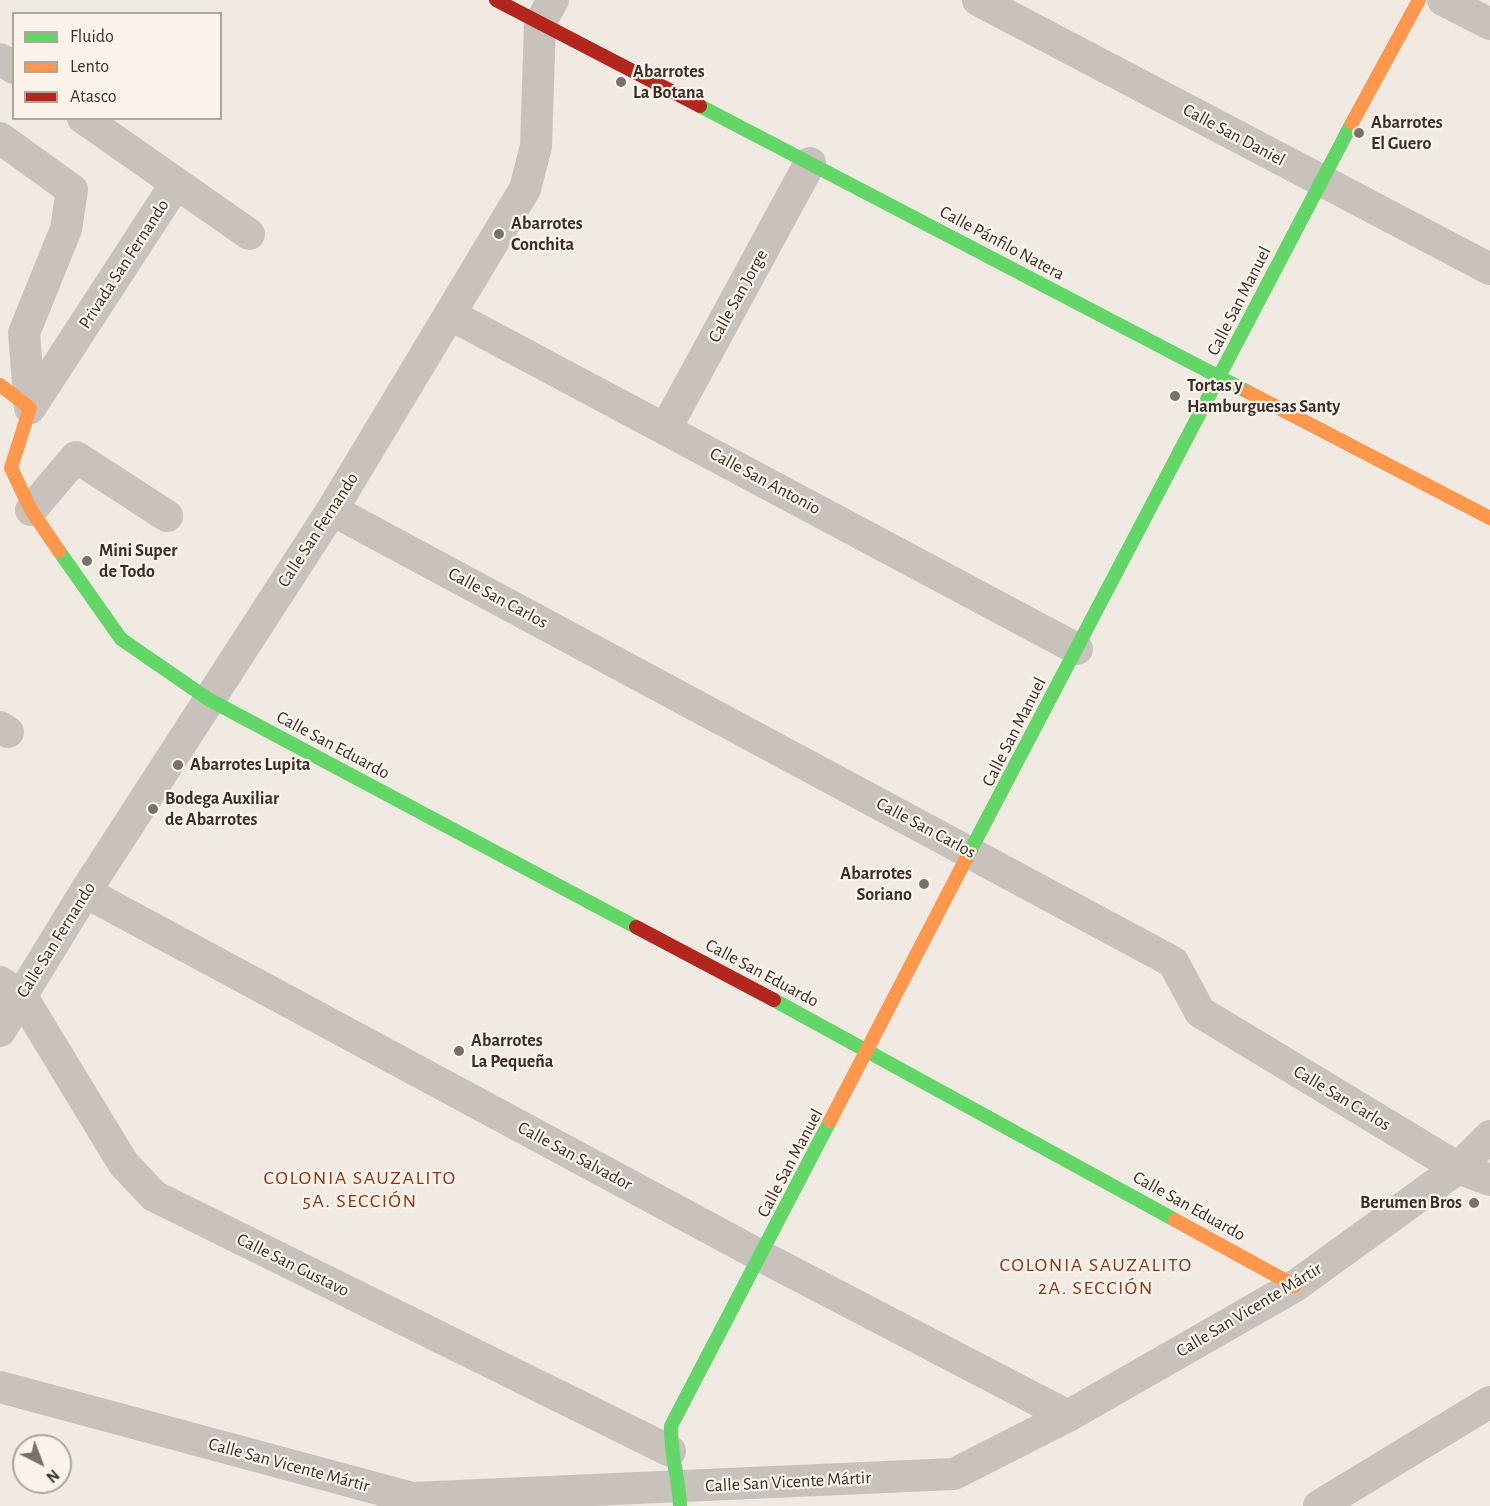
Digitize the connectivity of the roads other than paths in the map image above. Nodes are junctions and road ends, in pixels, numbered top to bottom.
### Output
1 (496, 0) edge
2 (978, 0) edge
3 (1419, 0) edge
4 (1443, 0) edge
5 (546, 11) edge
6 (1490, 24) edge
7 (86, 120) edge
8 (0, 138) edge
9 (810, 164) junction
10 (1320, 181) junction
11 (175, 185) junction
12 (249, 234) dead end
13 (1490, 269) edge
14 (451, 315) junction
15 (1220, 377) junction
16 (0, 386) edge
17 (30, 408) junction
18 (666, 428) junction
19 (6, 464) edge
20 (31, 510) junction
21 (332, 510) junction
22 (167, 516) dead end
23 (1490, 518) edge
24 (1077, 649) junction
25 (208, 699) junction
26 (972, 852) junction
27 (85, 892) junction
28 (10, 989) edge
29 (0, 1031) edge
30 (869, 1050) junction
31 (1490, 1136) edge
32 (1458, 1168) junction
33 (1490, 1180) edge
34 (761, 1256) junction
35 (1295, 1286) junction
36 (0, 1387) edge
37 (1490, 1402) edge
38 (1068, 1416) junction
39 (670, 1452) junction
40 (679, 1496) edge
41 (1319, 1506) edge

1 - 5 street, Calle Pánfilo Natera
2 - 10 street, Calle San Daniel
3 - 10 street, Calle San Manuel
4 - 6 street
5 - 9 street, Calle Pánfilo Natera
5 - 14 street, Calle San Fernando
7 - 11 street, Privada San Fernando
8 - 17 street
9 - 15 street, Calle Pánfilo Natera
9 - 18 street, Calle San Jorge
10 - 13 street, Calle San Daniel
10 - 15 street, Calle San Manuel
11 - 12 street
11 - 17 street, Privada San Fernando
14 - 18 street, Calle San Antonio
14 - 21 street, Calle San Fernando
15 - 23 street, Calle Pánfilo Natera
15 - 24 street, Calle San Manuel
16 - 17 street
17 - 19 street, Privada San Fernando
18 - 24 street, Calle San Antonio
19 - 20 street, Privada San Fernando
20 - 22 street
20 - 25 street, Privada San Fernando
21 - 25 street, Calle San Fernando
21 - 26 street, Calle San Carlos
24 - 26 street, Calle San Manuel
25 - 27 street, Calle San Fernando
25 - 30 street, Calle San Eduardo
26 - 30 street, Calle San Manuel
26 - 32 street, Calle San Carlos
27 - 28 street, Calle San Fernando
27 - 34 street, Calle San Salvador
28 - 29 street, Calle San Fernando
28 - 39 street, Calle San Gustavo
30 - 34 street, Calle San Manuel
30 - 35 street, Calle San Eduardo
31 - 32 street, Calle San Vicente Mártir
32 - 33 street, Calle San Carlos
32 - 35 street, Calle San Vicente Mártir
34 - 38 street, Calle San Salvador
34 - 39 street, Calle San Manuel
35 - 38 street, Calle San Vicente Mártir
36 - 40 street, Calle San Vicente Mártir
37 - 41 street
38 - 40 street, Calle San Vicente Mártir
39 - 40 street, Calle San Manuel

